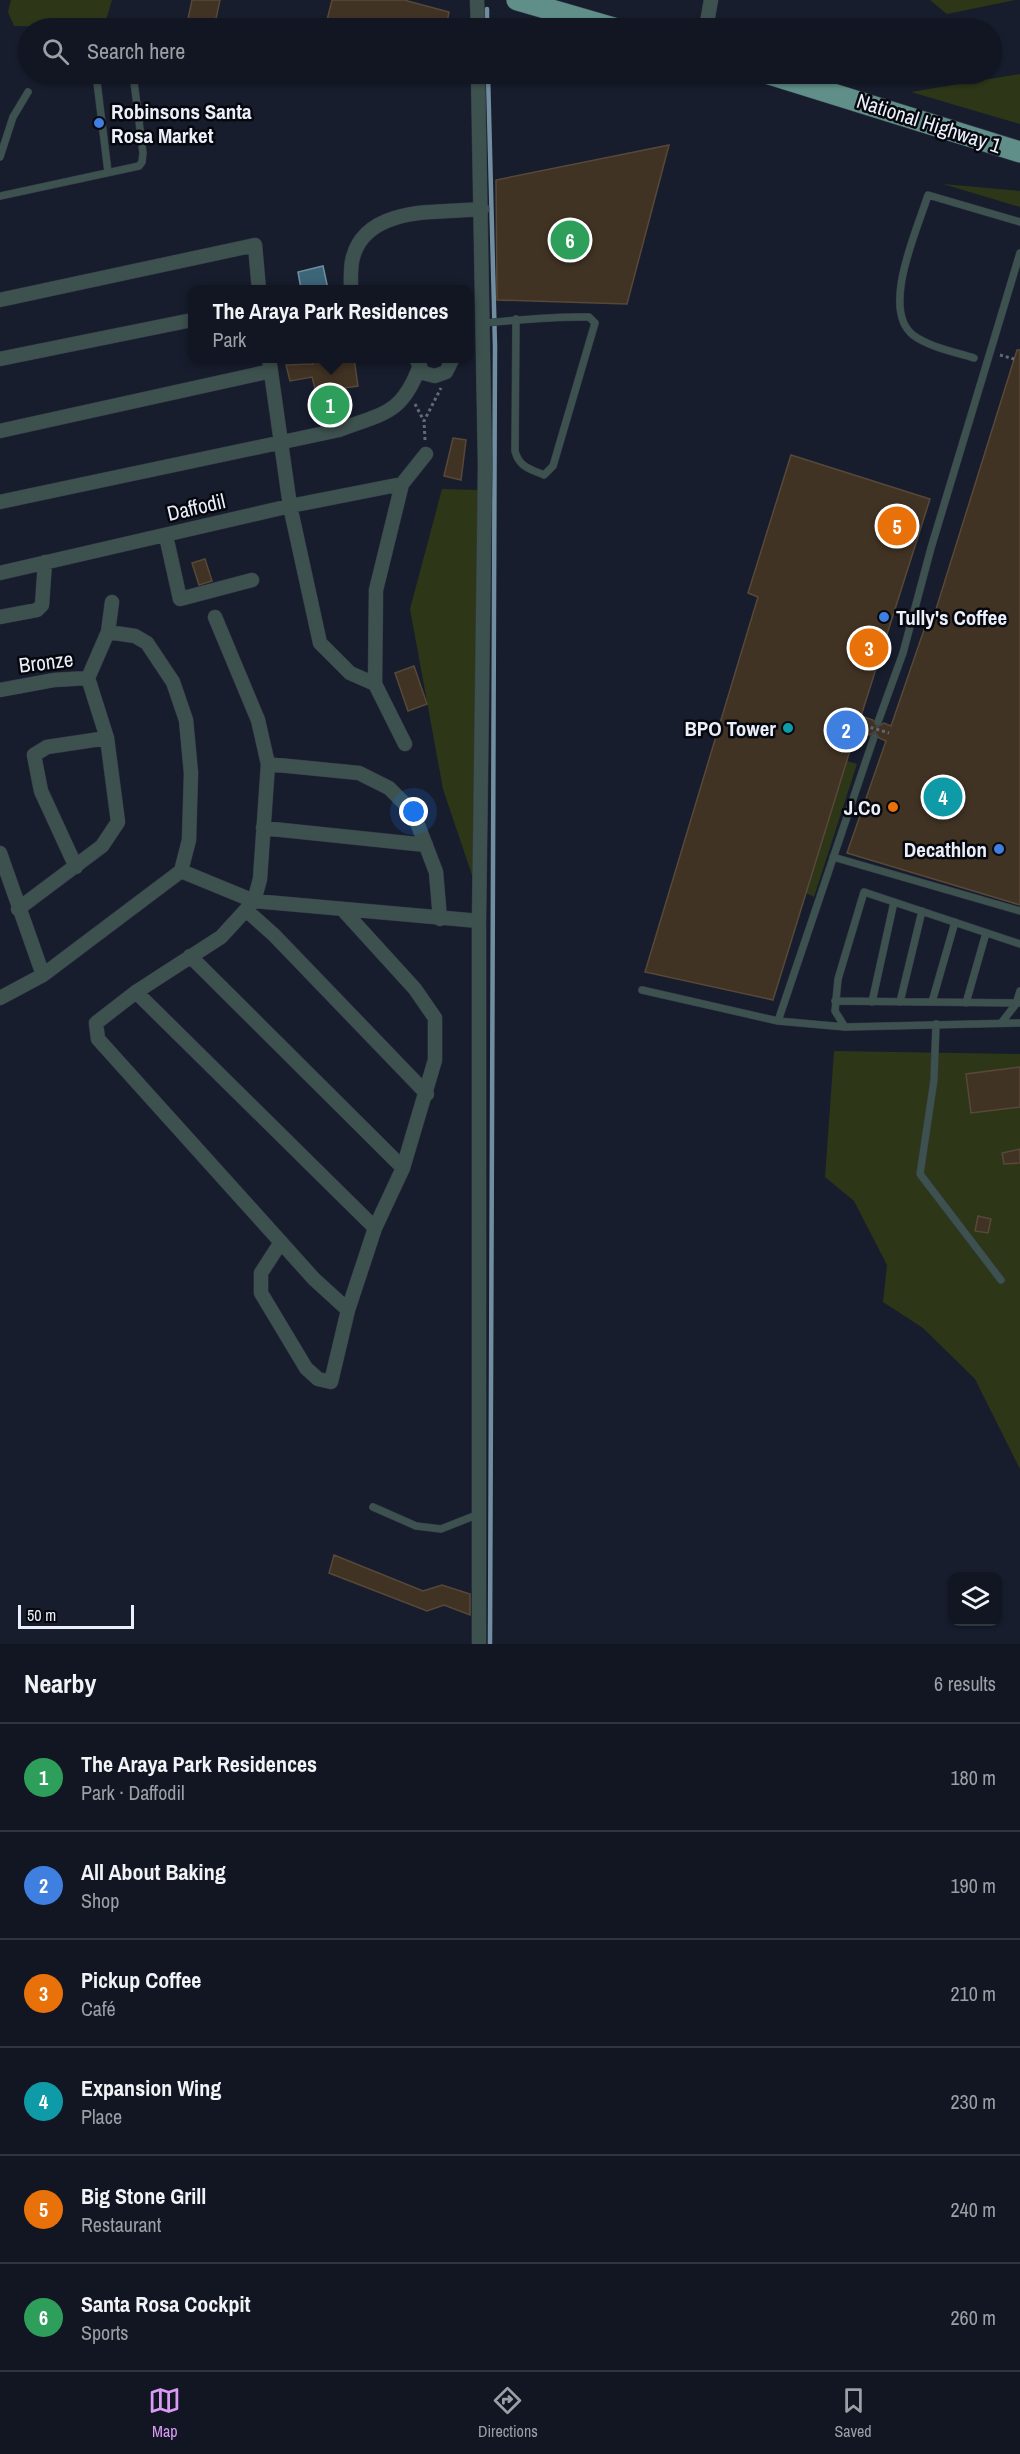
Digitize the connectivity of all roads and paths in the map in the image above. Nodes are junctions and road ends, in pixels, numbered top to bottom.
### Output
1 (477, 0) edge
2 (517, 0) edge
3 (711, 0) edge
4 (478, 18) edge
5 (579, 18) edge
6 (708, 18) edge
7 (97, 84) edge
8 (134, 84) edge
9 (478, 84) edge
10 (800, 84) edge
11 (28, 92) dead end
12 (1016, 151) edge
13 (0, 157) edge
14 (108, 172) junction
15 (0, 196) edge
16 (482, 209) junction
17 (1020, 222) edge
18 (1020, 253) edge
19 (1017, 272) edge
20 (259, 285) edge
21 (351, 285) edge
22 (0, 300) edge
23 (516, 319) junction
24 (188, 321) edge
25 (491, 323) junction
26 (974, 357) dead end
27 (0, 359) edge
28 (417, 363) edge
29 (450, 363) edge
30 (270, 365) edge
31 (446, 372) junction
32 (409, 393) junction
33 (424, 421) junction
34 (0, 431) edge
35 (281, 440) junction
36 (426, 454) joint
37 (402, 484) junction
38 (0, 502) edge
39 (290, 506) junction
40 (166, 536) junction
41 (45, 562) junction
42 (0, 573) edge
43 (252, 580) dead end
44 (112, 602) dead end
45 (0, 617) edge
46 (215, 617) dead end
47 (108, 632) junction
48 (88, 678) junction
49 (375, 684) junction
50 (0, 690) edge
51 (878, 722) dead end
52 (859, 724) dead end
53 (889, 733) dead end
54 (874, 737) dead end
55 (107, 738) junction
56 (405, 744) dead end
57 (268, 764) junction
58 (263, 828) junction
59 (426, 845) junction
60 (0, 853) edge
61 (834, 856) junction
62 (76, 867) junction
63 (181, 872) junction
64 (894, 902) junction
65 (250, 906) junction
66 (18, 909) junction
67 (344, 911) junction
68 (922, 911) junction
69 (1020, 911) edge
70 (440, 919) junction
71 (479, 921) junction
72 (955, 922) junction
73 (986, 933) junction
74 (1020, 944) edge
75 (189, 956) junction
76 (43, 975) junction
77 (642, 990) dead end
78 (1020, 991) edge
79 (136, 992) junction
80 (0, 998) edge
81 (835, 1001) junction
82 (872, 1002) junction
83 (900, 1002) junction
84 (932, 1002) junction
85 (966, 1003) junction
86 (1018, 1003) edge
87 (778, 1021) junction
88 (1002, 1022) junction
89 (1020, 1023) edge
90 (936, 1024) junction
91 (845, 1027) junction
92 (427, 1094) junction
93 (403, 1168) junction
94 (375, 1228) junction
95 (281, 1242) junction
96 (1001, 1280) dead end
97 (348, 1310) junction
98 (373, 1507) dead end
99 (479, 1514) junction
100 (479, 1644) edge

1 - 4 street
2 - 5 highway
3 - 6 street
7 - 14 lane
8 - 14 lane
9 - 16 street
10 - 12 highway, National Highway 1
11 - 13 lane
14 - 15 lane
16 - 21 street
16 - 25 street
17 - 26 lane
18 - 19 lane
19 - 51 lane
20 - 22 street
23 - 23 lane
23 - 25 lane
24 - 27 street
25 - 71 street
28 - 31 street
28 - 32 street
29 - 31 street
30 - 34 street
30 - 35 street
31 - 33 path
32 - 33 path
32 - 35 street
33 - 36 path
35 - 38 street
35 - 39 street
36 - 37 street
37 - 39 street, Daffodil
37 - 49 street
39 - 40 street, Daffodil
39 - 49 street
40 - 41 street, Daffodil
40 - 43 street
41 - 42 street, Daffodil
41 - 45 street
44 - 47 street, Bronze
46 - 57 street
47 - 48 street, Bronze
47 - 63 street
48 - 50 street, Bronze
48 - 55 street
49 - 56 street
52 - 53 path, bridge
54 - 61 lane
55 - 62 street
55 - 62 street
57 - 58 street
57 - 59 street
58 - 59 street
58 - 65 street
59 - 70 street
60 - 66 street
61 - 69 lane
61 - 87 lane
62 - 66 street
63 - 65 street
63 - 76 street
64 - 68 lane
64 - 81 lane
64 - 82 lane
65 - 67 street
65 - 75 street
65 - 92 street
66 - 76 street
67 - 70 street
67 - 92 street
68 - 72 lane
68 - 83 lane
70 - 71 street
71 - 99 street
72 - 73 lane
72 - 84 lane
73 - 74 lane
73 - 85 lane
75 - 79 street
75 - 93 street
76 - 80 street
77 - 87 lane
78 - 86 lane
79 - 94 street
79 - 95 street
81 - 82 lane
81 - 91 lane
82 - 83 lane
83 - 84 lane
84 - 85 lane
85 - 86 lane
86 - 88 lane
87 - 91 lane
88 - 89 lane
88 - 90 lane
90 - 91 lane
90 - 96 lane
92 - 93 street
93 - 94 street
94 - 97 street
95 - 97 street
95 - 97 street
98 - 99 lane
99 - 100 street

